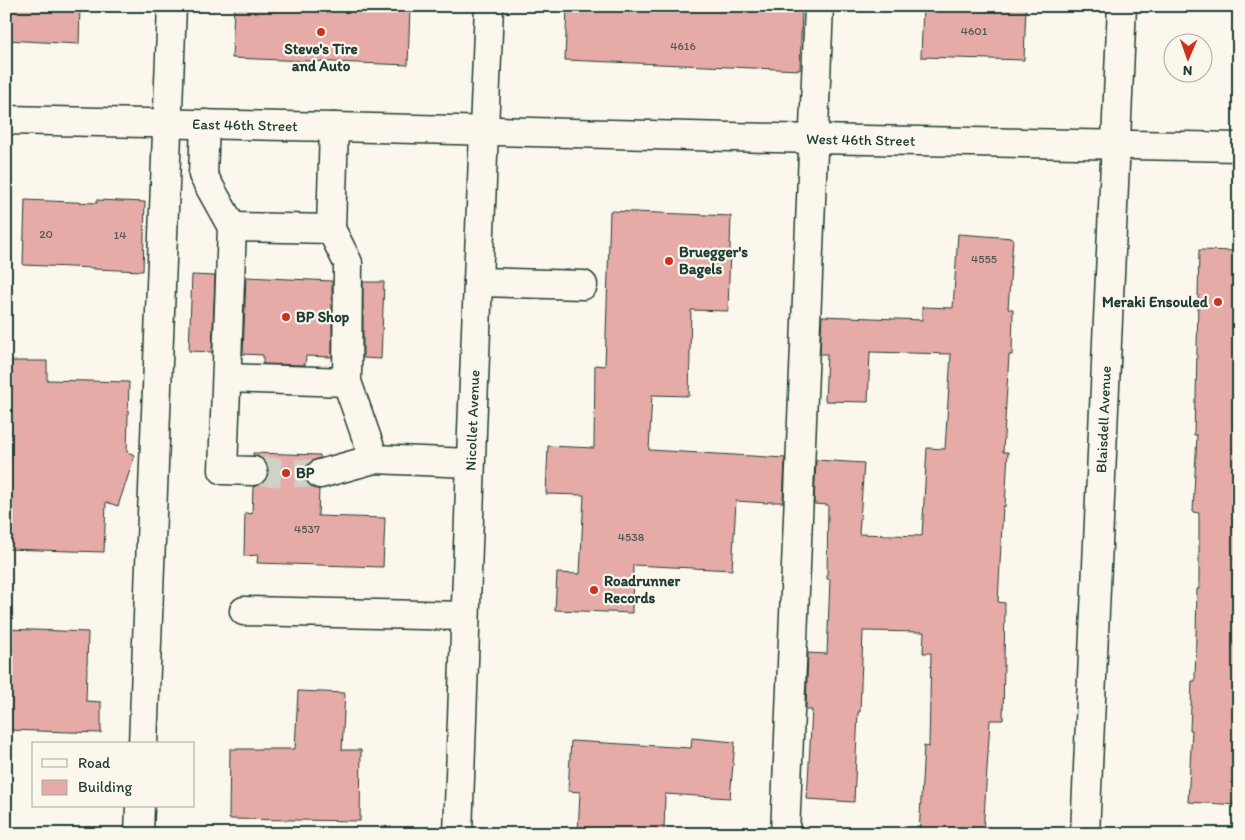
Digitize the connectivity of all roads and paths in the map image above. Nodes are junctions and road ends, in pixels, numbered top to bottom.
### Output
1 (172, 6) edge
2 (489, 6) edge
3 (819, 6) edge
4 (1122, 6) edge
5 (6, 120) edge
6 (167, 124) junction
7 (205, 124) junction
8 (334, 127) junction
9 (484, 131) junction
10 (814, 139) junction
11 (1116, 144) junction
12 (1239, 147) edge
13 (232, 227) junction
14 (330, 229) junction
15 (478, 282) junction
16 (583, 285) dead end
17 (227, 378) junction
18 (347, 382) junction
19 (374, 459) junction
20 (470, 463) junction
21 (253, 471) tunnel mouth
22 (320, 474) tunnel mouth
23 (244, 612) dead end
24 (465, 616) junction
25 (143, 742) edge
26 (140, 808) edge
27 (139, 834) edge
28 (458, 834) edge
29 (785, 834) edge
30 (1085, 834) edge

1 - 6 main road
2 - 9 main road, Nicollet Avenue
3 - 10 main road
4 - 11 main road, Blaisdell Avenue
5 - 6 main road, East 46th Street
6 - 7 main road, East 46th Street
6 - 25 main road
7 - 8 main road, East 46th Street
7 - 13 main road
8 - 9 main road, East 46th Street
8 - 14 main road
9 - 10 main road, West 46th Street
9 - 15 main road, Nicollet Avenue
10 - 11 main road, West 46th Street
10 - 29 main road
11 - 12 main road, West 46th Street
11 - 30 main road, Blaisdell Avenue
13 - 14 main road
13 - 17 main road
14 - 18 main road
15 - 16 main road
15 - 20 main road, Nicollet Avenue
17 - 18 main road
17 - 21 main road
18 - 19 main road
19 - 20 main road
19 - 22 main road
20 - 24 main road, Nicollet Avenue
23 - 24 main road
24 - 28 main road, Nicollet Avenue
26 - 27 main road

